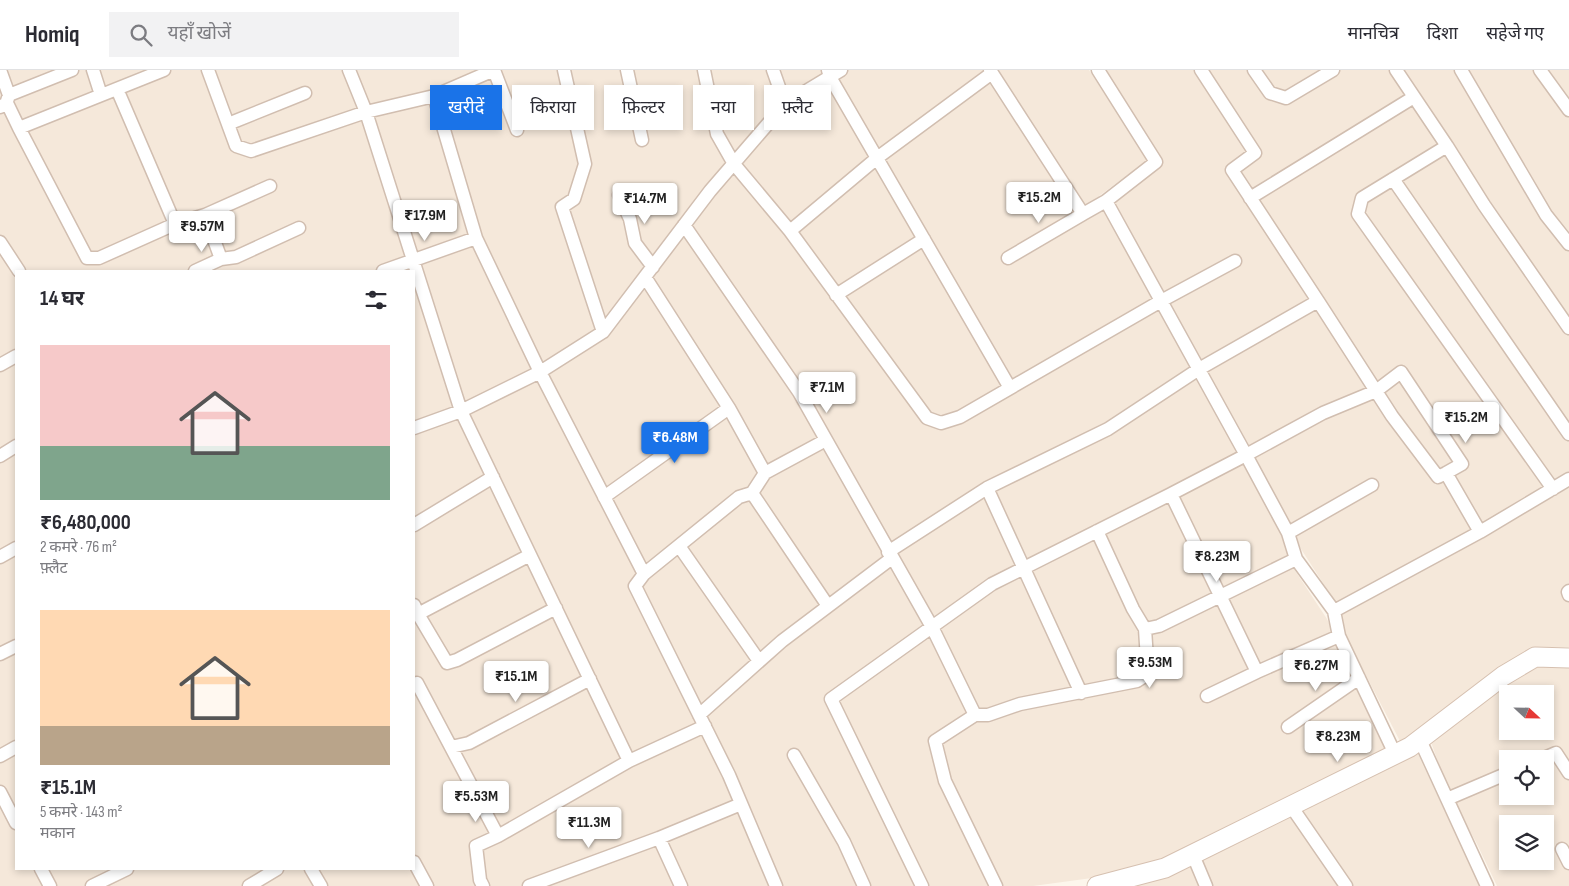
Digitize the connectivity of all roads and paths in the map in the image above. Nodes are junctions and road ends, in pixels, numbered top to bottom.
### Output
1 (0, 70) edge
2 (72, 70) edge
3 (93, 70) edge
4 (163, 70) edge
5 (208, 70) edge
6 (349, 70) edge
7 (494, 70) edge
8 (564, 70) edge
9 (627, 70) edge
10 (704, 70) edge
11 (773, 70) edge
12 (841, 70) edge
13 (1098, 70) edge
14 (1201, 70) edge
15 (1254, 70) edge
16 (1396, 70) edge
17 (1461, 70) edge
18 (1540, 70) edge
19 (991, 72) edge
20 (1325, 72) edge
21 (829, 74) edge
22 (459, 85) edge
23 (778, 85) edge
24 (813, 85) edge
25 (117, 89) junction
26 (305, 93) dead end
27 (101, 95) junction
28 (430, 97) edge
29 (1414, 97) junction
30 (5, 102) edge
31 (1569, 110) edge
32 (366, 112) junction
33 (512, 117) edge
34 (228, 124) junction
35 (19, 128) junction
36 (764, 129) edge
37 (444, 130) edge
38 (642, 140) dead end
39 (1447, 146) junction
40 (877, 158) junction
41 (734, 164) junction
42 (1394, 179) junction
43 (270, 186) dead end
44 (619, 195) dead end
45 (1250, 198) junction
46 (1106, 201) junction
47 (1083, 214) junction
48 (205, 215) junction
49 (175, 224) junction
50 (684, 225) junction
51 (298, 228) dead end
52 (790, 231) junction
53 (476, 238) junction
54 (924, 238) junction
55 (0, 242) edge
56 (1569, 244) edge
57 (1008, 258) dead end
58 (222, 259) junction
59 (413, 260) junction
60 (1235, 261) dead end
61 (17, 270) edge
62 (197, 270) edge
63 (386, 270) edge
64 (649, 272) junction
65 (836, 295) junction
66 (1161, 301) junction
67 (1318, 301) junction
68 (1569, 328) edge
69 (603, 332) junction
70 (15, 356) edge
71 (1, 362) edge
72 (1198, 369) junction
73 (540, 372) junction
74 (1010, 388) junction
75 (1376, 391) junction
76 (729, 408) junction
77 (461, 412) junction
78 (415, 428) edge
79 (1569, 434) edge
80 (826, 440) junction
81 (15, 447) edge
82 (1246, 455) junction
83 (0, 456) edge
84 (765, 473) junction
85 (1446, 473) junction
86 (493, 477) junction
87 (1569, 479) edge
88 (1372, 485) dead end
89 (988, 488) junction
90 (1553, 489) junction
91 (752, 493) junction
92 (1171, 494) junction
93 (604, 497) junction
94 (415, 524) edge
95 (1097, 531) junction
96 (1480, 532) junction
97 (1288, 533) junction
98 (679, 546) junction
99 (15, 549) edge
100 (530, 555) junction
101 (890, 555) junction
102 (0, 557) edge
103 (1296, 559) junction
104 (1024, 568) junction
105 (644, 574) junction
106 (1220, 597) junction
107 (828, 606) junction
108 (556, 608) junction
109 (416, 610) edge
110 (1334, 611) junction
111 (932, 627) junction
112 (1145, 629) junction
113 (1339, 636) junction
114 (15, 646) edge
115 (0, 654) edge
116 (1569, 658) edge
117 (759, 661) junction
118 (1257, 672) junction
119 (1359, 678) junction
120 (590, 680) junction
121 (415, 684) edge
122 (1081, 693) junction
123 (1207, 696) dead end
124 (975, 715) junction
125 (702, 720) junction
126 (1288, 728) dead end
127 (1420, 740) junction
128 (451, 747) junction
129 (15, 748) edge
130 (1395, 754) junction
131 (1554, 754) edge
132 (794, 755) dead end
133 (0, 756) edge
134 (629, 761) junction
135 (1569, 773) edge
136 (1499, 777) edge
137 (0, 792) edge
138 (1447, 799) junction
139 (741, 804) junction
140 (1291, 806) junction
141 (15, 820) edge
142 (498, 836) junction
143 (659, 838) junction
144 (1562, 849) dead end
145 (1193, 855) junction
146 (1569, 863) edge
147 (415, 864) edge
148 (42, 870) edge
149 (126, 870) edge
150 (275, 870) edge
151 (312, 870) edge
152 (118, 881) edge
153 (50, 886) edge
154 (92, 886) edge
155 (249, 886) edge
156 (321, 886) edge
157 (427, 886) edge
158 (483, 886) edge
159 (529, 886) edge
160 (680, 886) edge
161 (776, 886) edge
162 (864, 886) edge
163 (922, 886) edge
164 (996, 886) edge
165 (1097, 886) edge
166 (1206, 886) edge
167 (1346, 886) edge
168 (1487, 886) edge

1 - 30 street
2 - 30 street
3 - 27 street
4 - 25 street
5 - 34 street
6 - 32 street
7 - 22 street
7 - 33 street
8 - 69 street
9 - 38 street
10 - 41 street
11 - 23 street
12 - 21 street
13 - 46 street
14 - 45 street
15 - 20 street
16 - 29 street
17 - 56 street
18 - 31 street
19 - 40 street
19 - 47 street
21 - 24 street
21 - 40 street
25 - 27 street
25 - 49 street
26 - 34 street
27 - 35 street
28 - 32 street
29 - 39 street
29 - 45 street
30 - 35 street
32 - 34 street
32 - 59 street
35 - 49 street
36 - 41 street
37 - 53 street
39 - 42 street
39 - 68 street
40 - 52 street
40 - 54 street
41 - 50 street
41 - 52 street
42 - 79 street
42 - 90 street
43 - 48 street
44 - 64 street
45 - 67 street
46 - 47 street
46 - 66 street
47 - 57 street
48 - 49 street
48 - 58 street
50 - 64 street
50 - 80 street
51 - 58 street
52 - 65 street
53 - 59 street
53 - 73 street
54 - 65 street
54 - 74 street
55 - 61 street
58 - 62 street
59 - 63 street
59 - 77 street
60 - 66 street
64 - 69 street
64 - 76 street
65 - 74 street
66 - 72 street
66 - 74 street
67 - 72 street
67 - 75 street
69 - 73 street
70 - 71 street
72 - 82 street
72 - 89 street
73 - 77 street
73 - 93 street
75 - 82 street
75 - 85 street
75 - 85 street
76 - 84 street
76 - 93 street
77 - 78 street
77 - 86 street
80 - 84 street
80 - 101 street
81 - 83 street
82 - 92 street
82 - 97 street
84 - 91 street
85 - 96 street
86 - 94 street
86 - 100 street
87 - 90 street
88 - 97 street
89 - 101 street
89 - 104 street
90 - 96 street
91 - 98 street
91 - 107 street
92 - 95 street
92 - 106 street
93 - 105 street
95 - 104 street
95 - 112 street
96 - 110 street
97 - 103 street
98 - 105 street
98 - 117 street
99 - 102 street
100 - 108 street
100 - 109 street
101 - 107 street
101 - 111 street
103 - 106 street
103 - 110 street
104 - 111 street
104 - 122 street
105 - 125 street
106 - 112 street
106 - 118 street
107 - 117 street
108 - 109 street
108 - 120 street
110 - 113 street
111 - 124 street
111 - 163 street
112 - 122 street
113 - 118 street
113 - 119 street
114 - 115 street
116 - 127 street
117 - 125 street
118 - 123 street
119 - 126 street
119 - 130 street
120 - 128 street
120 - 134 street
121 - 128 street
122 - 124 street
124 - 164 street
125 - 134 street
125 - 139 street
127 - 130 street
127 - 138 street
128 - 142 street
129 - 133 street
130 - 140 street
131 - 135 street
132 - 162 street
134 - 142 street
136 - 138 street
137 - 141 street
138 - 168 street
139 - 143 street
139 - 161 street
140 - 145 street
140 - 167 street
142 - 158 street
143 - 159 street
143 - 160 street
144 - 146 street
145 - 165 street
145 - 166 street
147 - 157 street
148 - 153 street
149 - 152 street
150 - 155 street
151 - 156 street
152 - 154 street

